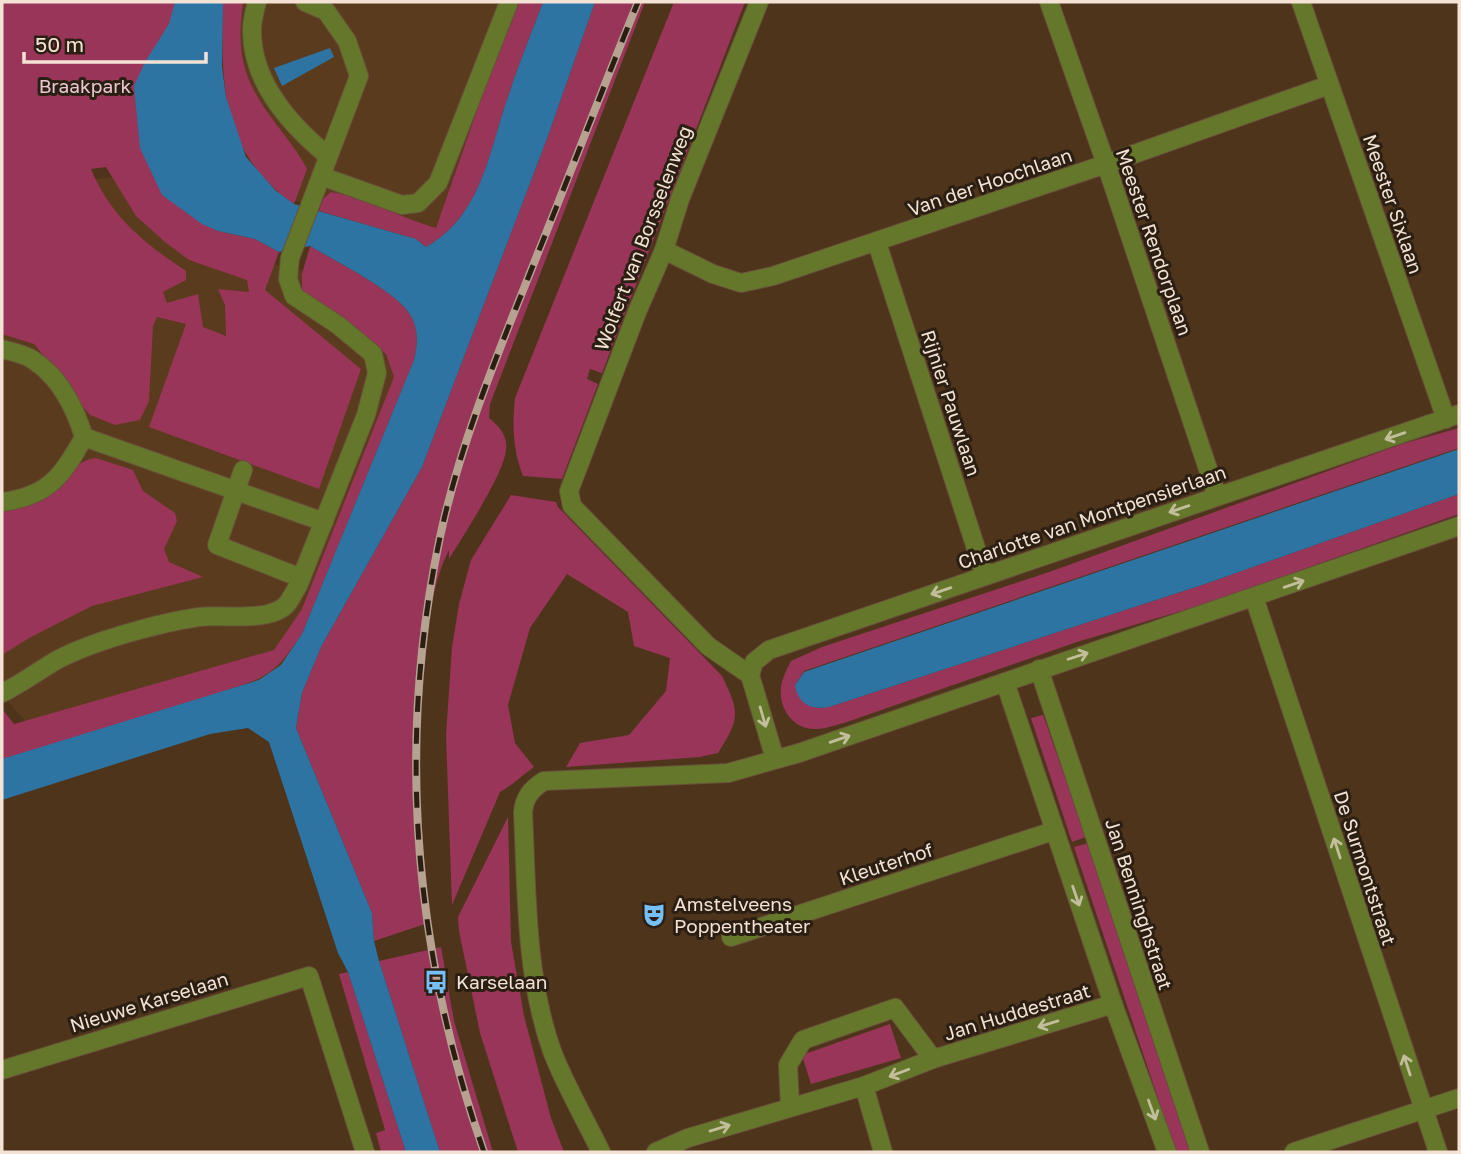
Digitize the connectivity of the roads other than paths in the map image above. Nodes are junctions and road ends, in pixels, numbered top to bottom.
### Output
1 (257, 2) edge
2 (304, 2) edge
3 (509, 2) edge
4 (759, 2) edge
5 (1049, 2) edge
6 (1301, 2) edge
7 (1329, 85) junction
8 (328, 156) junction
9 (1106, 164) junction
10 (321, 176) junction
11 (877, 243) junction
12 (664, 250) junction
13 (2, 349) edge
14 (1452, 416) edge
15 (84, 437) junction
16 (243, 470) dead end
17 (236, 491) junction
18 (1217, 496) junction
19 (2, 502) edge
20 (324, 522) junction
21 (1459, 526) edge
22 (985, 576) junction
23 (301, 578) junction
24 (1254, 597) junction
25 (1039, 669) junction
26 (750, 675) junction
27 (1004, 682) junction
28 (2, 693) edge
29 (775, 759) junction
30 (1053, 831) junction
31 (731, 937) dead end
32 (1113, 1004) junction
33 (933, 1059) junction
34 (2, 1070) edge
35 (864, 1086) junction
36 (1459, 1098) edge
37 (790, 1106) junction
38 (1422, 1110) junction
39 (365, 1152) edge
40 (601, 1152) edge
41 (656, 1152) edge
42 (883, 1152) edge
43 (1167, 1152) edge
44 (1200, 1152) edge
45 (1294, 1152) edge
46 (1438, 1152) edge

1 - 8 street
2 - 8 street
3 - 10 street
4 - 12 street, Wolfert van Borsselenweg
5 - 9 street, Meester Rendorplaan
6 - 7 street, Meester Sixlaan
7 - 9 street, Van der Hoochlaan
7 - 14 street, Meester Sixlaan
8 - 10 street
9 - 11 street, Van der Hoochlaan
9 - 18 street, Meester Rendorplaan
10 - 20 street
11 - 12 street, Van der Hoochlaan
11 - 22 street, Rijnier Pauwlaan
12 - 26 street, Wolfert van Borsselenweg
13 - 15 street
14 -> 18 street, Charlotte van Montpensierlaan
15 - 17 street
15 - 19 street
16 - 17 street
17 - 20 street
17 - 23 street
18 -> 22 street, Charlotte van Montpensierlaan
20 - 23 street
24 -> 21 street
22 -> 26 street, Charlotte van Montpensierlaan
23 - 28 street
25 -> 24 street
38 -> 24 street, De Surmontstraat
25 - 27 street
25 - 44 street, Jan Benninghstraat
26 -> 29 street
29 -> 27 street
27 - 30 street
29 - 40 street
30 - 31 street, Kleuterhof
30 -> 32 street
32 -> 33 street, Jan Huddestraat
32 -> 43 street
33 -> 35 street, Jan Huddestraat
33 - 37 street, Jan Huddestraat
34 - 39 street, Nieuwe Karselaan
35 - 37 street, Jan Huddestraat
35 - 42 street
36 - 38 street
41 -> 37 street, Jan Huddestraat
38 - 45 street
38 - 46 street, De Surmontstraat

